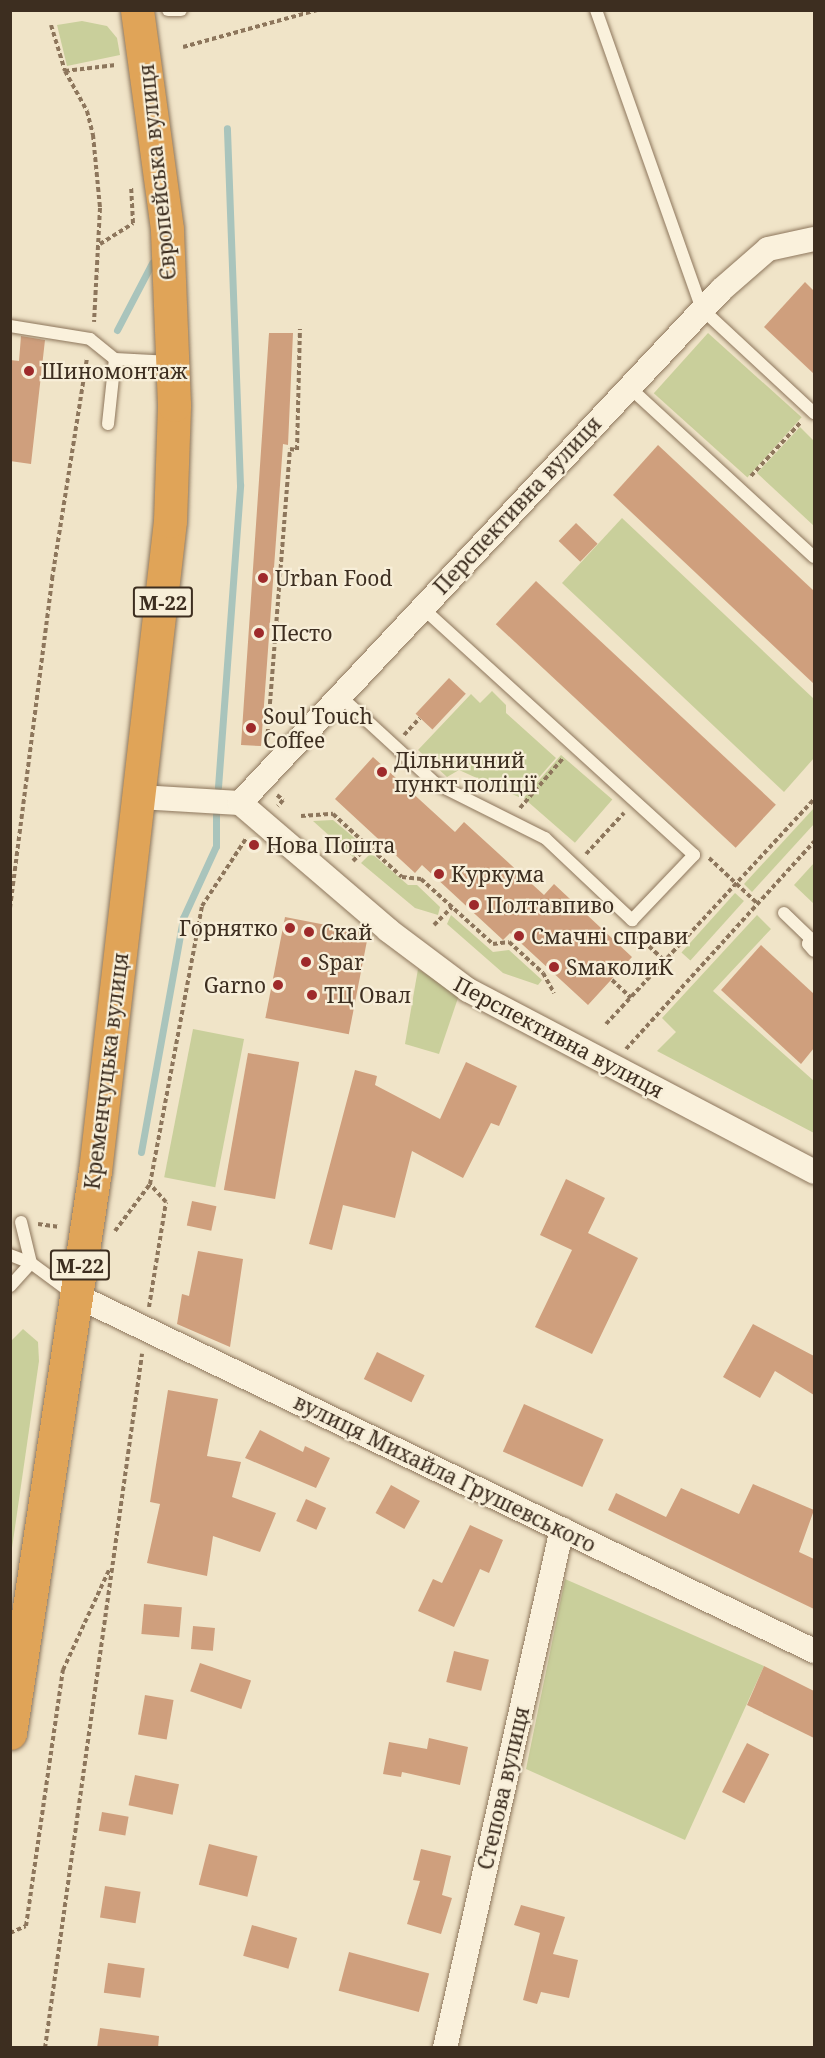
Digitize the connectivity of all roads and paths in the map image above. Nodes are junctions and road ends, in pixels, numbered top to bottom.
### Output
1 (137, 10) edge
2 (317, 10) edge
3 (596, 10) edge
4 (51, 25) dead end
5 (183, 47) dead end
6 (65, 71) junction
7 (117, 74) dead end
8 (130, 176) dead end
9 (814, 239) edge
10 (99, 244) junction
11 (702, 309) junction
12 (10, 326) edge
13 (300, 329) dead end
14 (90, 339) junction
15 (115, 359) junction
16 (172, 362) junction
17 (629, 387) junction
18 (174, 405) joint
19 (813, 412) edge
20 (108, 424) dead end
21 (739, 489) junction
22 (814, 558) edge
23 (421, 607) junction
24 (339, 696) junction
25 (574, 745) junction
26 (270, 771) junction
27 (138, 797) junction
28 (814, 799) edge
29 (283, 800) dead end
30 (636, 801) junction
31 (240, 803) junction
32 (301, 816) dead end
33 (513, 819) junction
34 (262, 822) junction
35 (814, 842) edge
36 (368, 846) junction
37 (694, 855) junction
38 (353, 861) dead end
39 (575, 866) junction
40 (737, 884) junction
41 (758, 903) junction
42 (452, 907) junction
43 (10, 908) edge
44 (784, 913) dead end
45 (632, 921) junction
46 (434, 925) dead end
47 (814, 951) edge
48 (665, 961) junction
49 (612, 980) dead end
50 (554, 993) dead end
51 (631, 998) junction
52 (606, 1024) dead end
53 (615, 1068) junction
54 (814, 1172) edge
55 (150, 1184) junction
56 (21, 1222) dead end
57 (111, 1236) dead end
58 (10, 1255) edge
59 (31, 1263) junction
60 (10, 1286) edge
61 (75, 1295) junction
62 (148, 1311) dead end
63 (142, 1354) dead end
64 (562, 1529) junction
65 (112, 1565) junction
66 (814, 1651) edge
67 (14, 1685) edge
68 (10, 1732) edge
69 (10, 1933) edge
70 (45, 2048) edge
71 (445, 2048) edge

1 - 16 highway, Європейська вулиця / М-22
2 - 5 path
3 - 11 lane
4 - 6 path
6 - 7 path
6 - 10 path
8 - 10 path
9 - 11 street, Перспективна вулиця
10 - 14 path
11 - 17 street, Перспективна вулиця
11 - 19 lane
12 - 14 lane
13 - 26 path
14 - 15 lane
14 - 43 path
15 - 16 lane
15 - 20 lane
16 - 18 highway, Європейська вулиця / М-22
17 - 21 lane
17 - 23 street, Перспективна вулиця
18 - 27 highway, Кременчуцька вулиця / М-22
19 - 21 path
21 - 22 lane
23 - 24 street, Перспективна вулиця
23 - 25 lane
24 - 26 street, Перспективна вулиця
24 - 33 lane
25 - 30 lane
25 - 33 path
26 - 31 street, Перспективна вулиця
27 - 31 street
27 - 61 highway, Кременчуцька вулиця / М-22
28 - 40 path
29 - 34 path
30 - 37 lane
30 - 39 path
31 - 34 street, Перспективна вулиця
32 - 36 path
33 - 39 lane
34 - 53 street, Перспективна вулиця
34 - 55 path
35 - 41 path
36 - 38 path
36 - 42 path
37 - 40 path
37 - 45 lane
39 - 45 lane
40 - 41 path
40 - 48 path
41 - 53 path
42 - 46 path
42 - 50 path
44 - 47 lane
45 - 48 path
48 - 51 path
49 - 51 path
51 - 52 path
53 - 54 street, Перспективна вулиця
55 - 57 path
55 - 62 path
56 - 59 lane
58 - 59 lane
59 - 60 lane
59 - 61 lane
61 - 64 street, вулиця Михайла Грушевського
61 - 67 highway, Кременчуцька вулиця / М-22
63 - 65 path
64 - 66 street, вулиця Михайла Грушевського
64 - 71 street, Степова вулиця
65 - 69 path
65 - 70 path
67 - 68 highway, Кременчуцька вулиця / М-22

